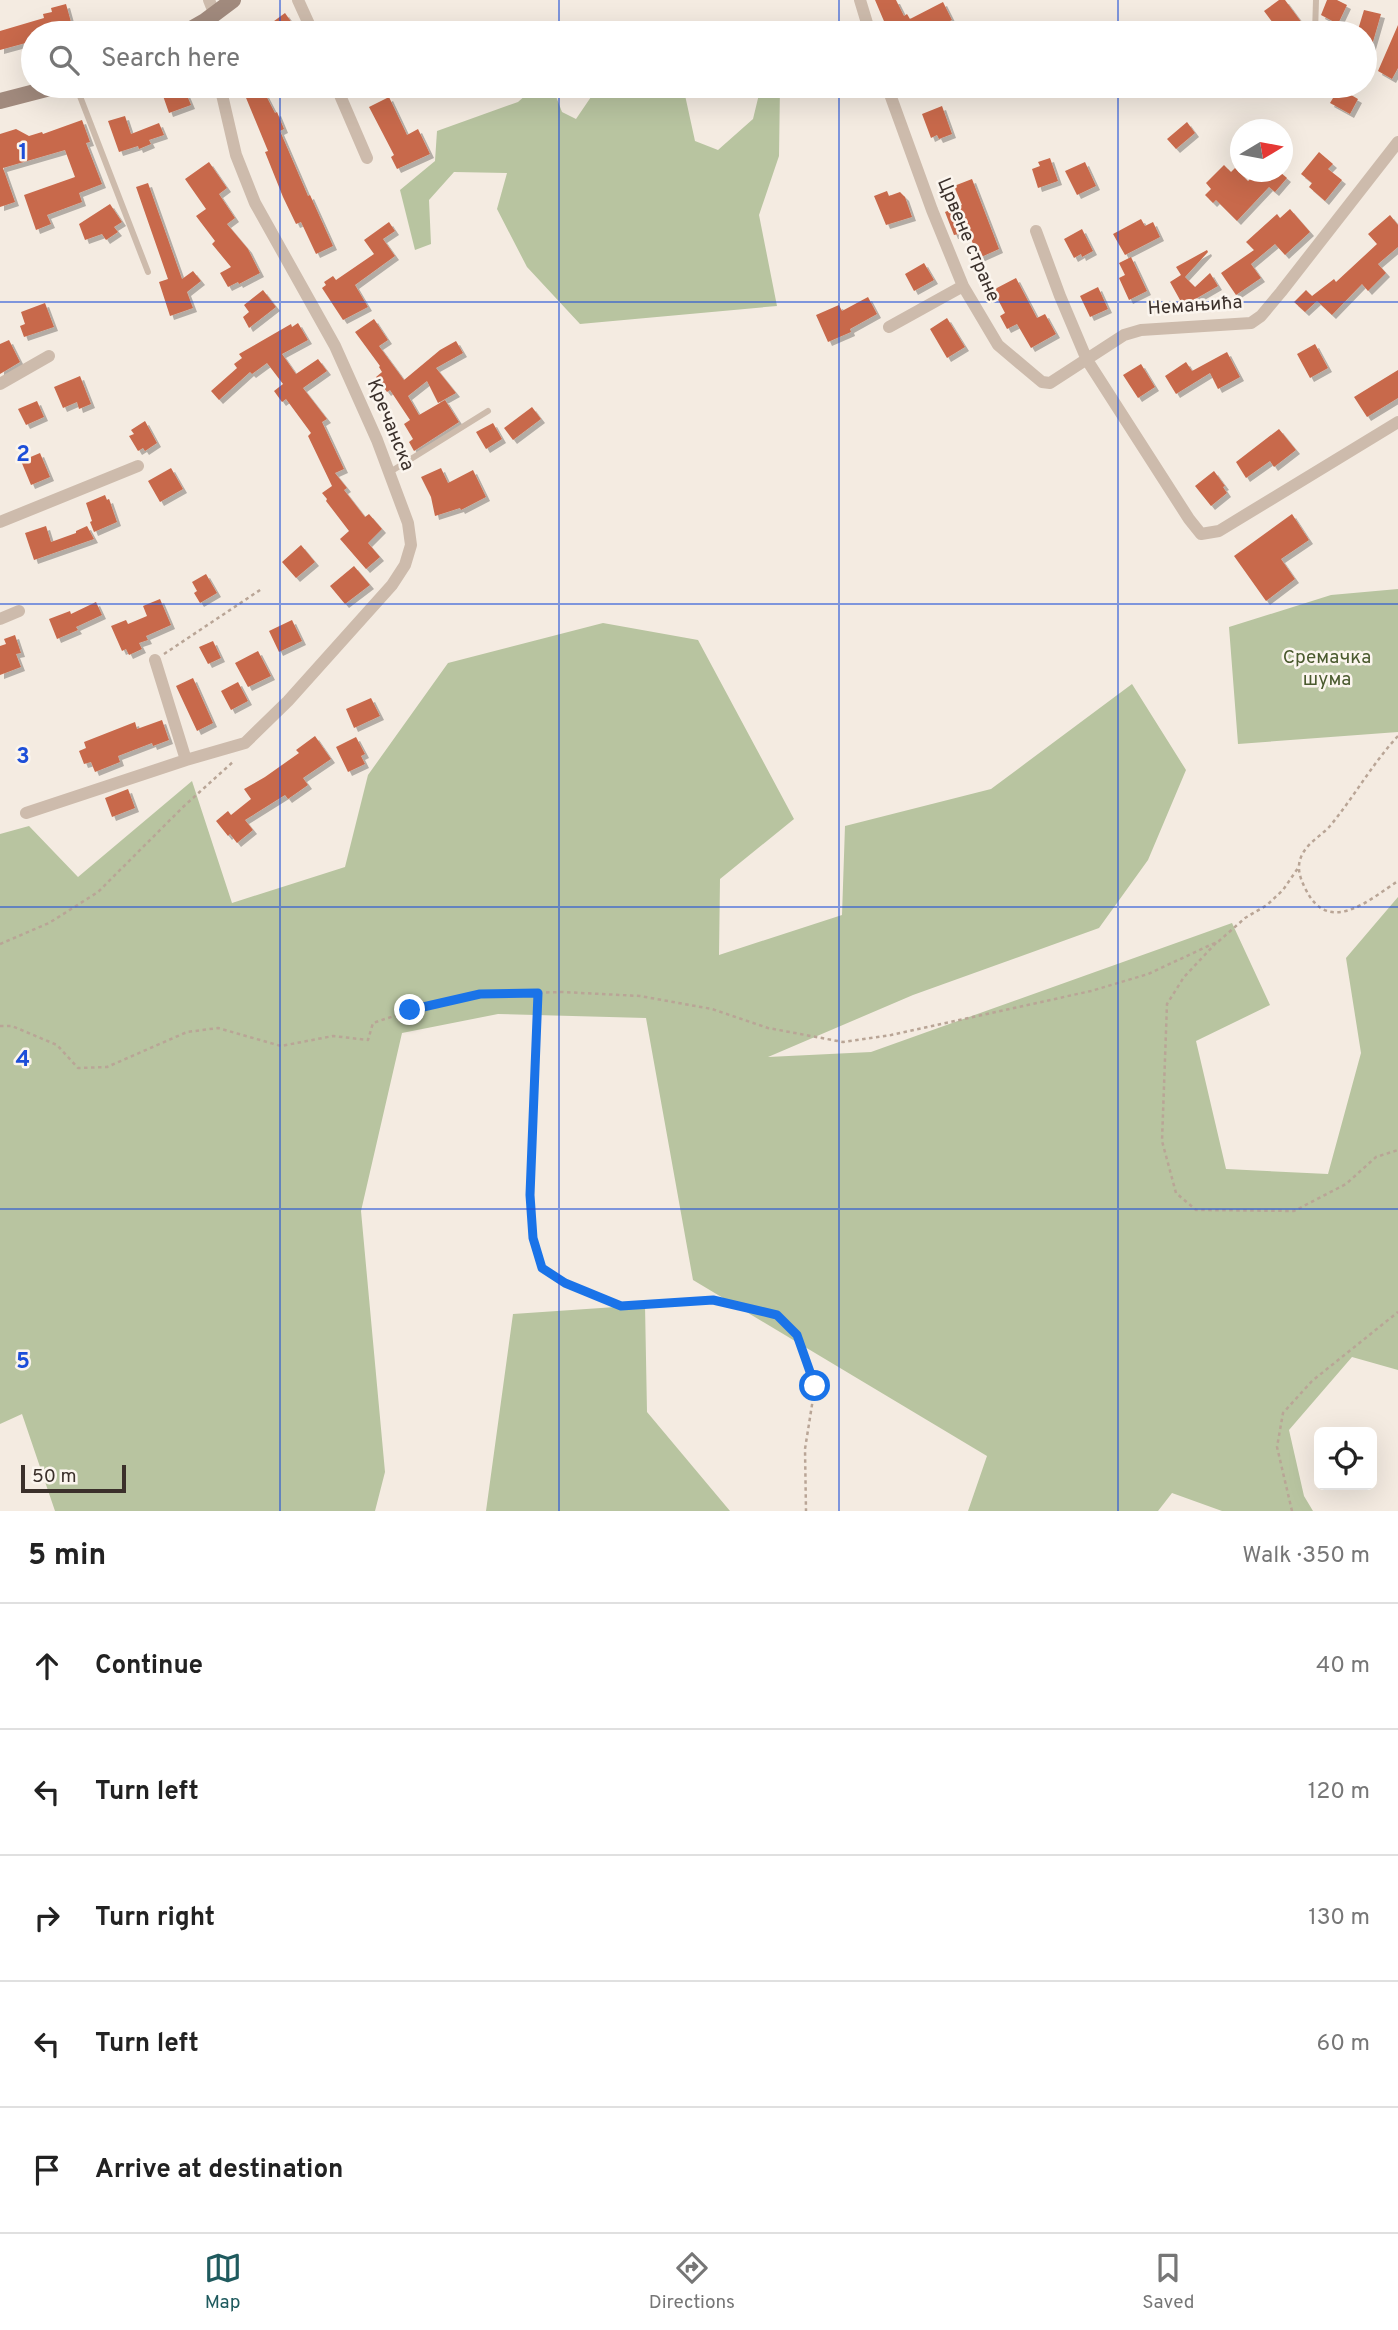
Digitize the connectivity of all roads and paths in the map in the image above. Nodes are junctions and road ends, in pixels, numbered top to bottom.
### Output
1 (233, 0) edge
2 (298, 0) edge
3 (860, 0) edge
4 (1316, 0) edge
5 (210, 17) edge
6 (308, 21) edge
7 (866, 21) edge
8 (1315, 21) edge
9 (21, 96) edge
10 (81, 98) edge
11 (223, 98) edge
12 (341, 98) edge
13 (891, 98) edge
14 (0, 101) edge
15 (1398, 142) edge
16 (367, 158) dead end
17 (1036, 231) dead end
18 (148, 272) dead end
19 (963, 286) junction
20 (889, 327) dead end
21 (49, 356) dead end
22 (1087, 360) junction
23 (1050, 383) joint
24 (0, 384) edge
25 (488, 411) dead end
26 (1398, 422) edge
27 (138, 466) dead end
28 (390, 472) junction
29 (0, 522) edge
30 (263, 588) dead end
31 (19, 611) dead end
32 (0, 619) edge
33 (155, 660) joint
34 (1398, 736) edge
35 (245, 743) junction
36 (186, 760) junction
37 (26, 813) dead end
38 (1298, 868) junction
39 (1398, 881) edge
40 (1219, 941) junction
41 (0, 944) edge
42 (538, 993) junction
43 (0, 1026) edge
44 (1398, 1150) edge
45 (1398, 1312) edge
46 (806, 1511) edge
47 (1292, 1511) edge

1 - 5 main road
2 - 6 street
3 - 7 street
4 - 8 lane
9 - 14 main road
10 - 18 lane
11 - 28 street, Кречанска
12 - 16 street
13 - 19 street, Црвене стране
15 - 22 street, Немањића
17 - 22 street
19 - 20 street
19 - 23 street, Црвене стране
21 - 24 street
22 - 23 street, Немањића
22 - 26 street
25 - 28 lane
27 - 29 street
28 - 35 street, Кречанска
30 - 33 path
31 - 32 street
33 - 36 street
34 - 38 path
35 - 36 street
35 - 41 path
36 - 37 street
38 - 39 path
38 - 40 path
40 - 42 path
40 - 44 path
42 - 43 path
42 - 46 path
45 - 47 path

